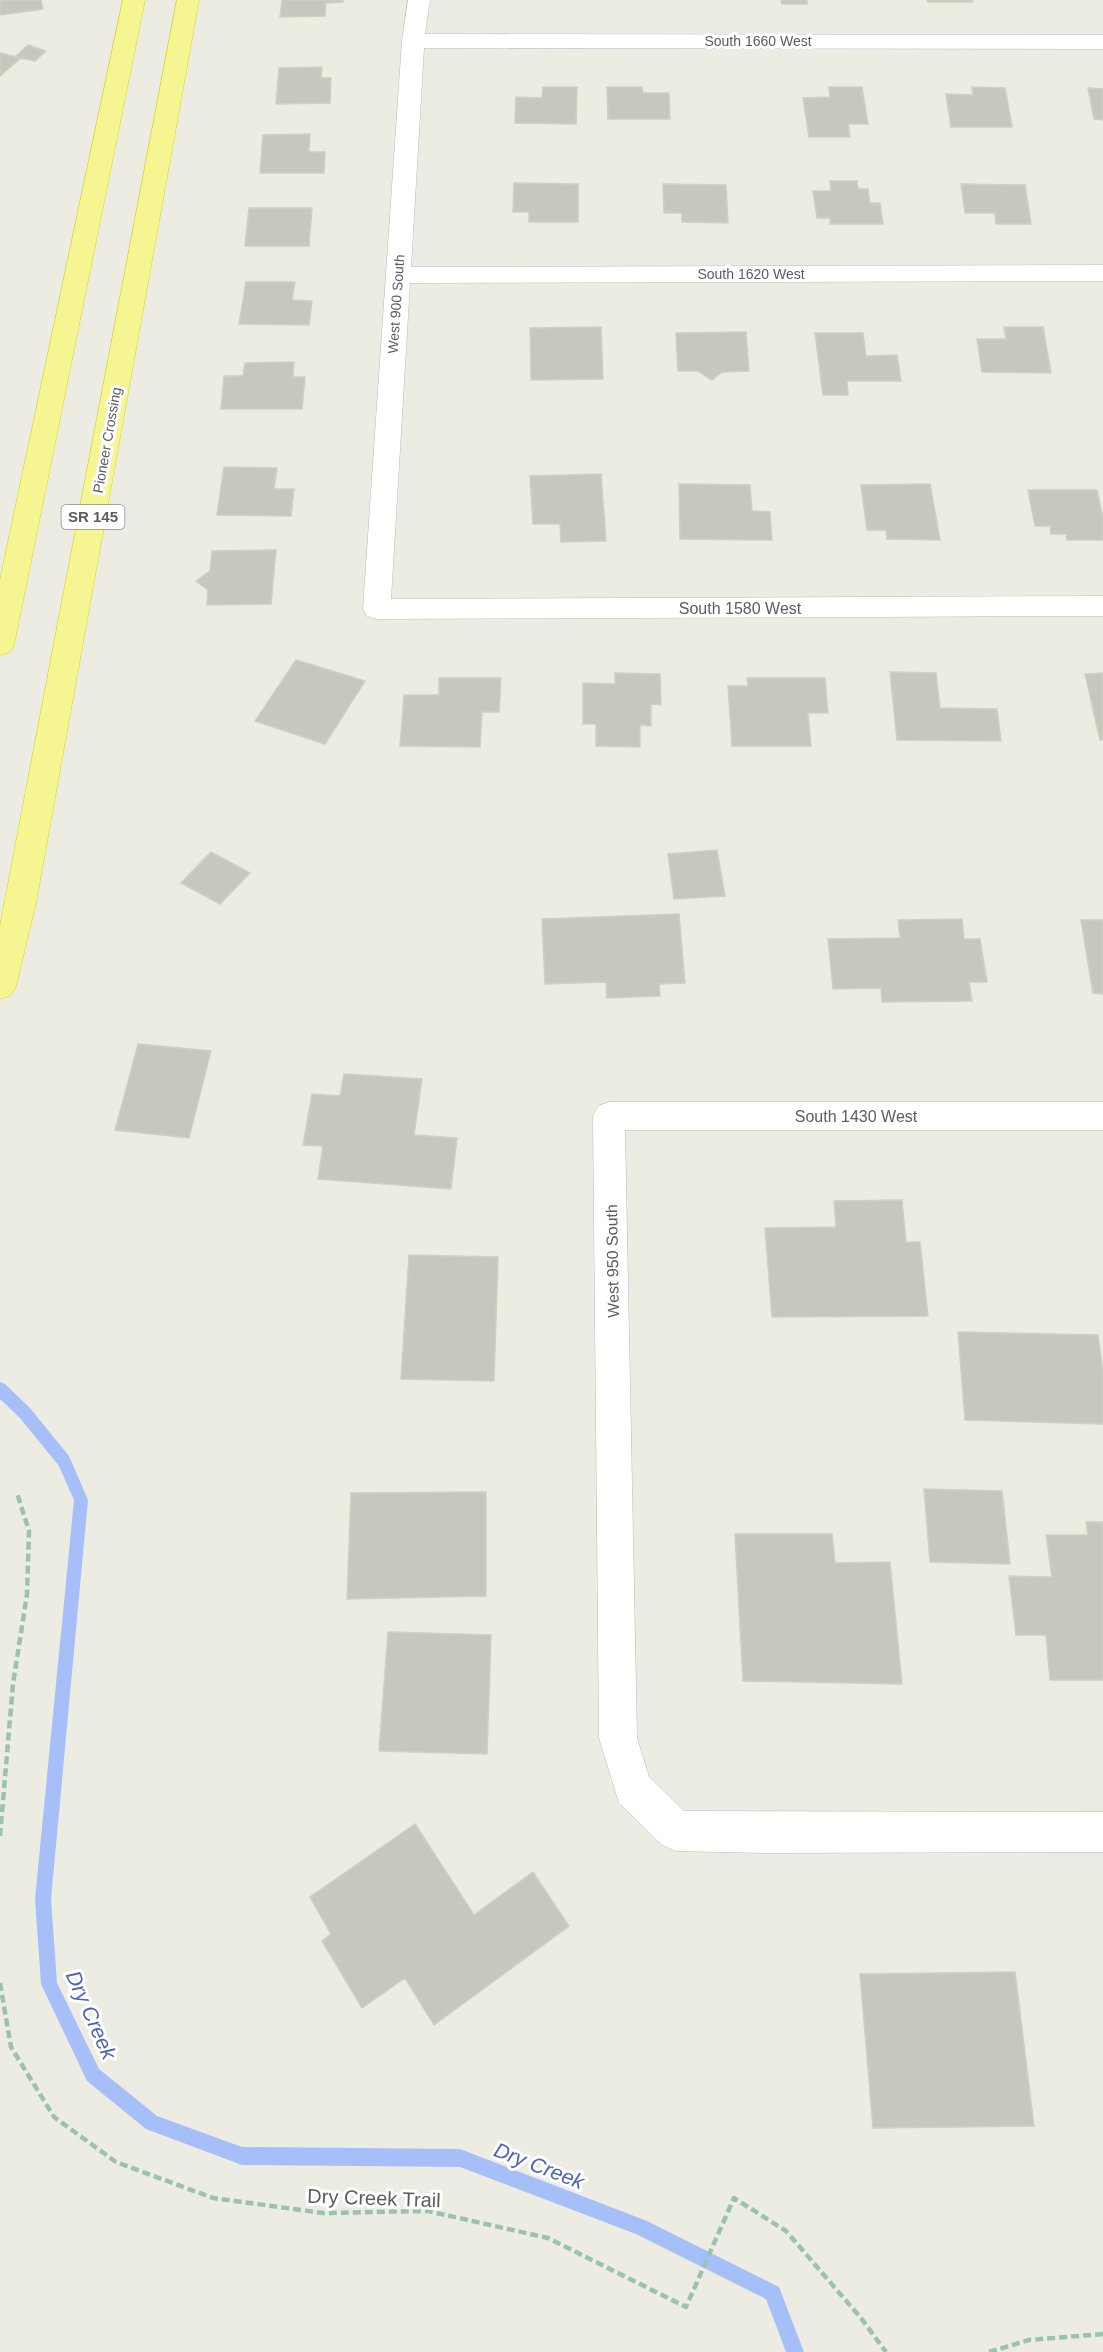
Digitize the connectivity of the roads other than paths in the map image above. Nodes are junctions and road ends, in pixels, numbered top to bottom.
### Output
1 (134, 0) edge
2 (188, 0) edge
3 (419, 0) edge
4 (414, 40) junction
5 (1103, 42) edge
6 (1103, 273) edge
7 (398, 275) junction
8 (1103, 606) edge
9 (377, 609) joint
10 (0, 645) edge
11 (0, 986) edge
12 (609, 1116) joint
13 (1103, 1116) edge
14 (1103, 1832) edge

1 - 10 highway
2 - 11 highway, Pioneer Crossing / SR 145
3 - 4 street, West 900 South
4 - 5 street, South 1660 West
4 - 7 street, West 900 South
6 - 7 street, South 1620 West
7 - 9 street, West 900 South
8 - 9 street, South 1580 West
12 - 13 street, South 1430 West
12 - 14 street, West 950 South

